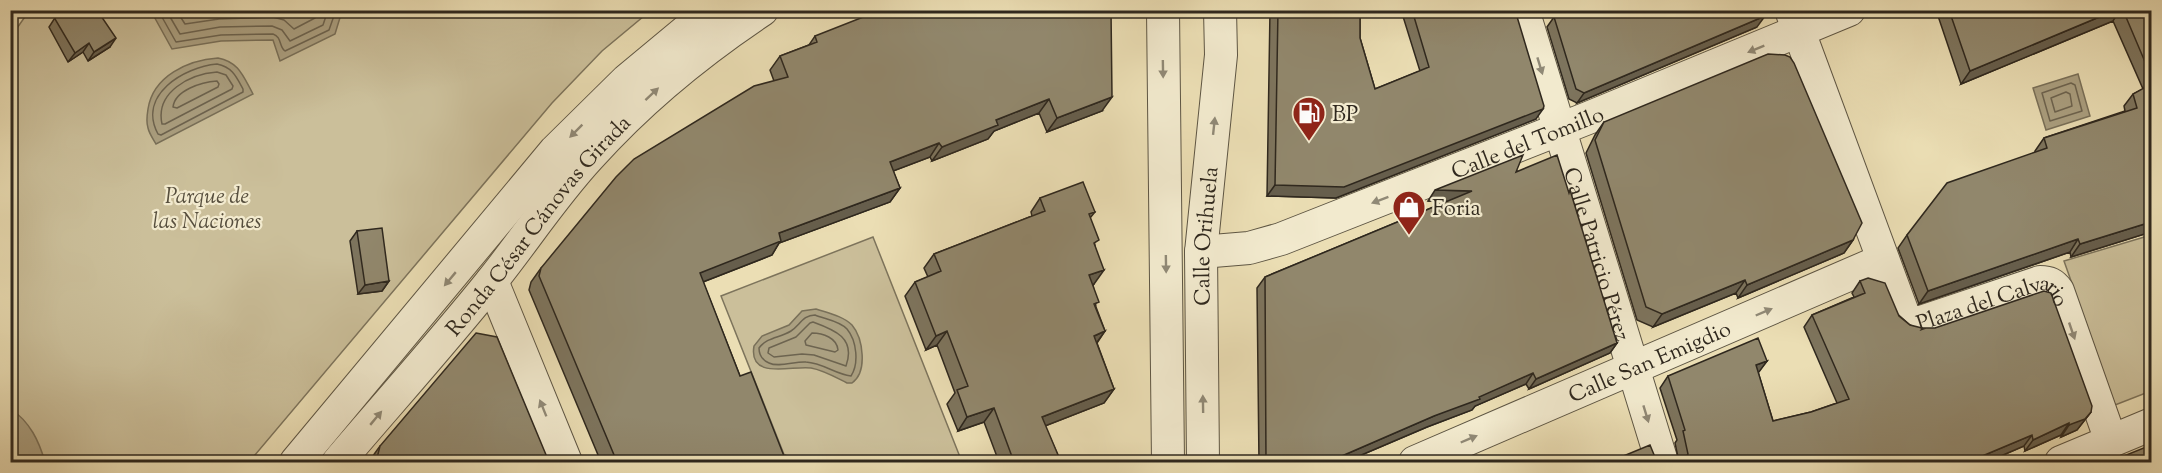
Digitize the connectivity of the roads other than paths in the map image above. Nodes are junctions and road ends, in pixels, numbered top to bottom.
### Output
1 (715, 10) edge
2 (762, 10) edge
3 (1163, 10) edge
4 (1220, 10) edge
5 (1523, 10) edge
6 (1849, 10) edge
7 (1795, 21) edge
8 (1560, 129) junction
9 (1201, 252) junction
10 (1884, 260) junction
11 (492, 281) junction
12 (1632, 369) junction
13 (2151, 424) edge
14 (2111, 441) junction
15 (296, 462) edge
16 (338, 462) edge
17 (566, 462) edge
18 (1168, 462) edge
19 (1203, 462) edge
20 (1415, 462) edge
21 (1662, 462) edge
22 (2061, 462) edge

1 -> 15 street, Ronda César Cánovas Girada
11 -> 2 street, Ronda César Cánovas Girada
3 -> 18 street, Calle Orihuela
9 -> 4 street, Calle Orihuela
5 -> 8 street, Calle Patricio Pérez
6 - 7 street, Calle del Tomillo
7 -> 8 street, Calle del Tomillo
7 - 10 street
8 -> 9 street, Calle del Tomillo
8 - 12 street, Calle Patricio Pérez
19 -> 9 street, Calle Orihuela
12 -> 10 street, Calle San Emigdio
10 -> 14 street, Plaza del Calvario
16 -> 11 street, Ronda César Cánovas Girada
17 -> 11 street
20 -> 12 street, Calle San Emigdio
12 -> 21 street, Calle Patricio Pérez
13 - 14 street
14 - 22 street

